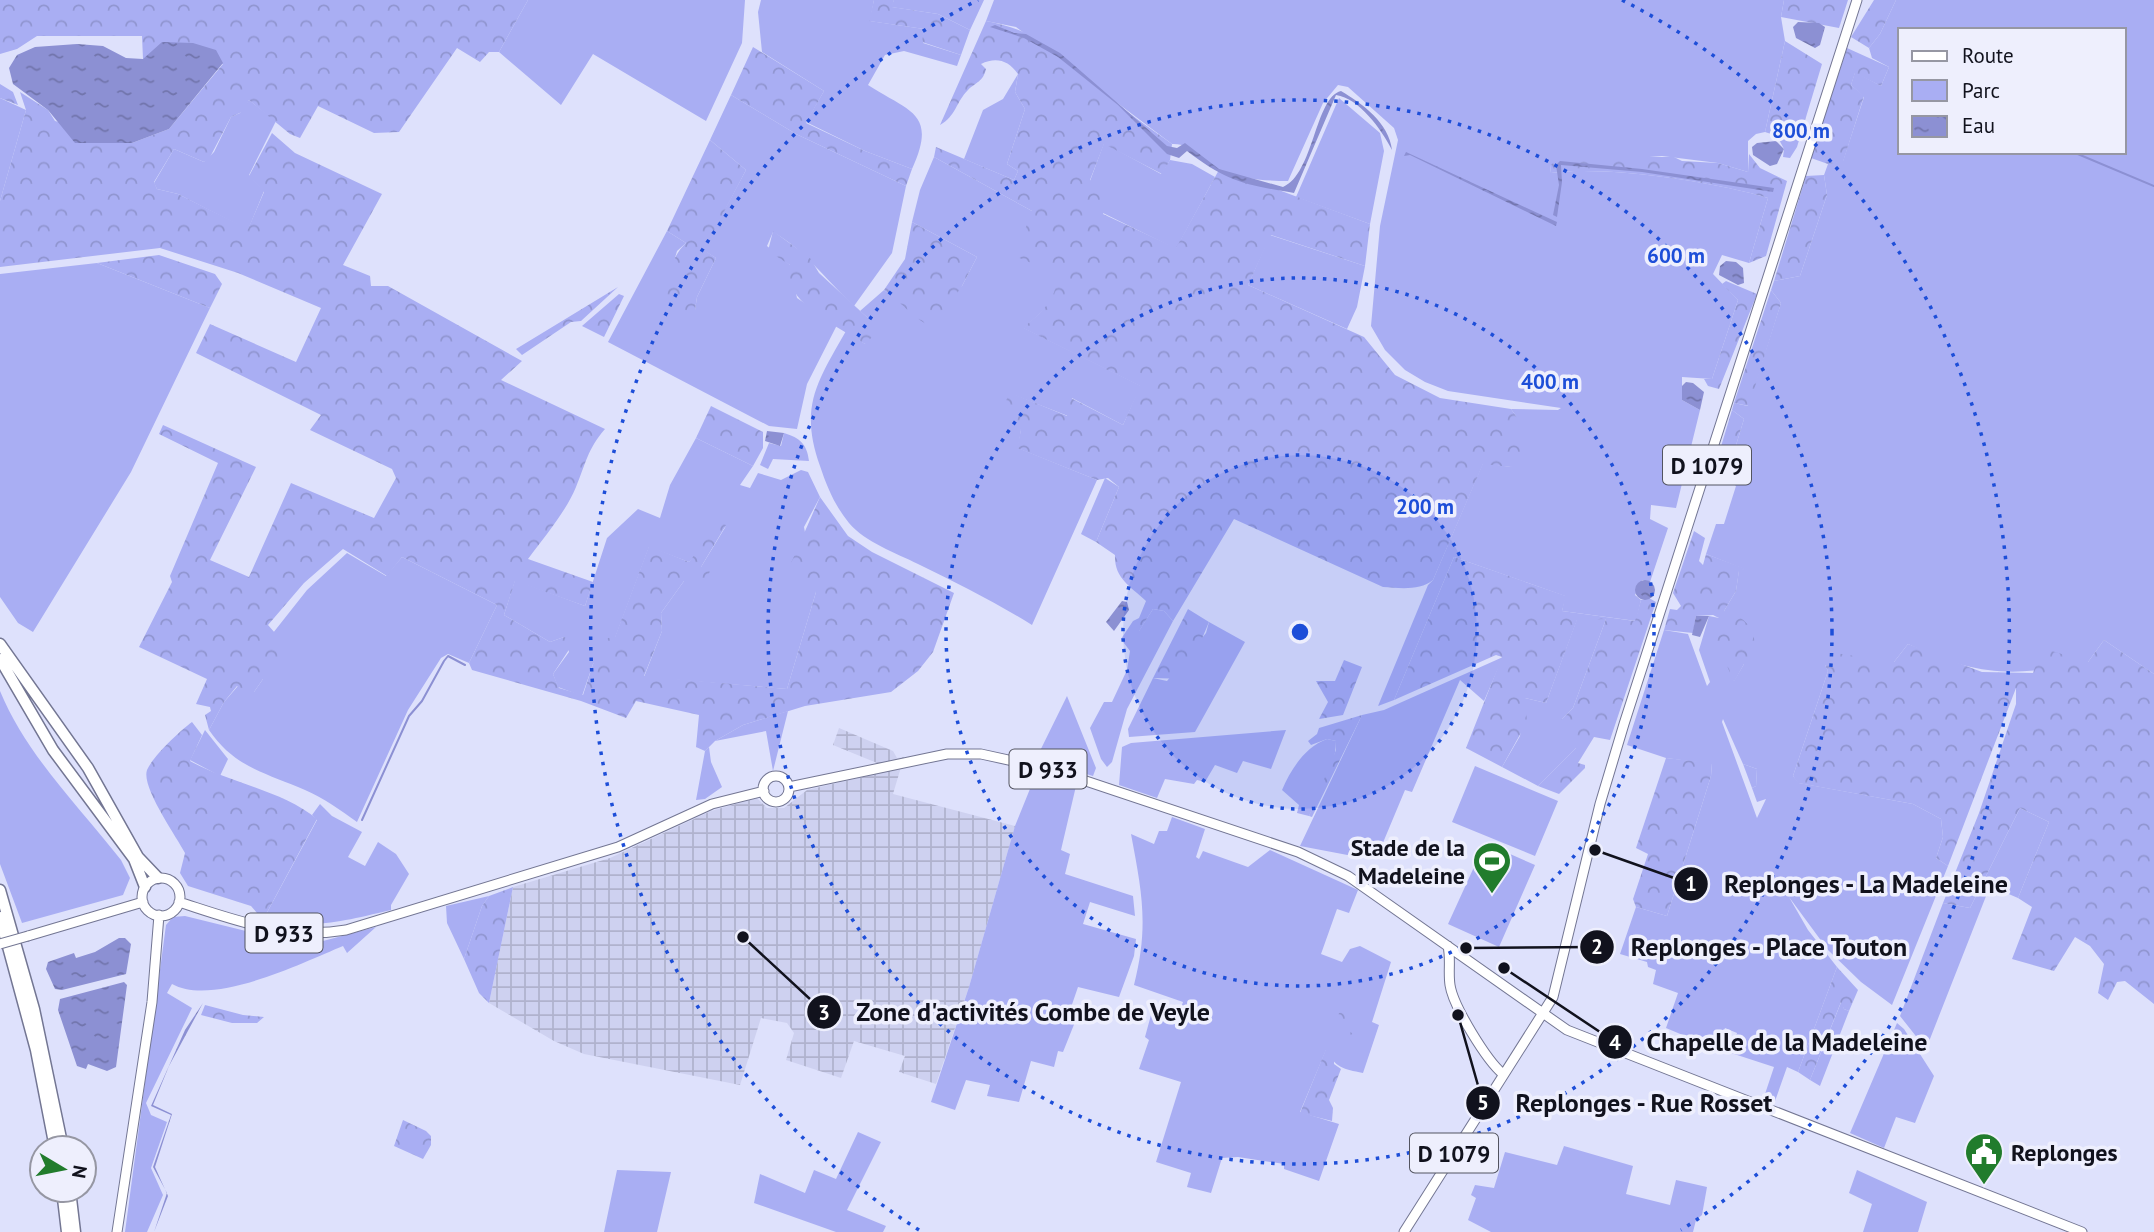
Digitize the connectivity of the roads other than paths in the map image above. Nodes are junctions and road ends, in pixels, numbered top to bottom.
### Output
1 (1857, 0) edge
2 (0, 644) edge
3 (0, 659) edge
4 (789, 787) junction
5 (764, 791) junction
6 (158, 878) junction
7 (145, 887) junction
8 (0, 890) edge
9 (143, 902) junction
10 (179, 902) junction
11 (159, 915) junction
12 (0, 917) edge
13 (0, 944) edge
14 (1448, 946) junction
15 (1553, 997) junction
16 (1529, 1001) junction
17 (1544, 1014) junction
18 (1503, 1074) junction
19 (52, 1134) edge
20 (60, 1134) edge
21 (64, 1204) edge
22 (72, 1204) edge
23 (67, 1232) edge
24 (75, 1232) edge
25 (117, 1232) edge
26 (1404, 1232) edge
27 (2082, 1232) edge

1 - 15 main road, D 1079
2 - 6 highway
3 - 7 highway
4 - 5 main road
4 - 5 main road
4 - 14 main road, D 933
5 - 10 main road, D 933
6 - 7 main road
6 - 10 main road
7 - 9 main road
8 - 20 highway
9 - 11 main road
9 - 13 main road, bridge
10 - 11 main road
11 - 25 main road
12 - 19 highway
14 - 16 main road, D 933
14 - 18 main road
15 - 16 main road
15 - 17 main road, D 1079
16 - 17 main road, D 933
17 - 18 main road, D 1079
17 - 27 main road, D 933
18 - 26 main road, D 1079
21 - 23 highway
22 - 24 highway

